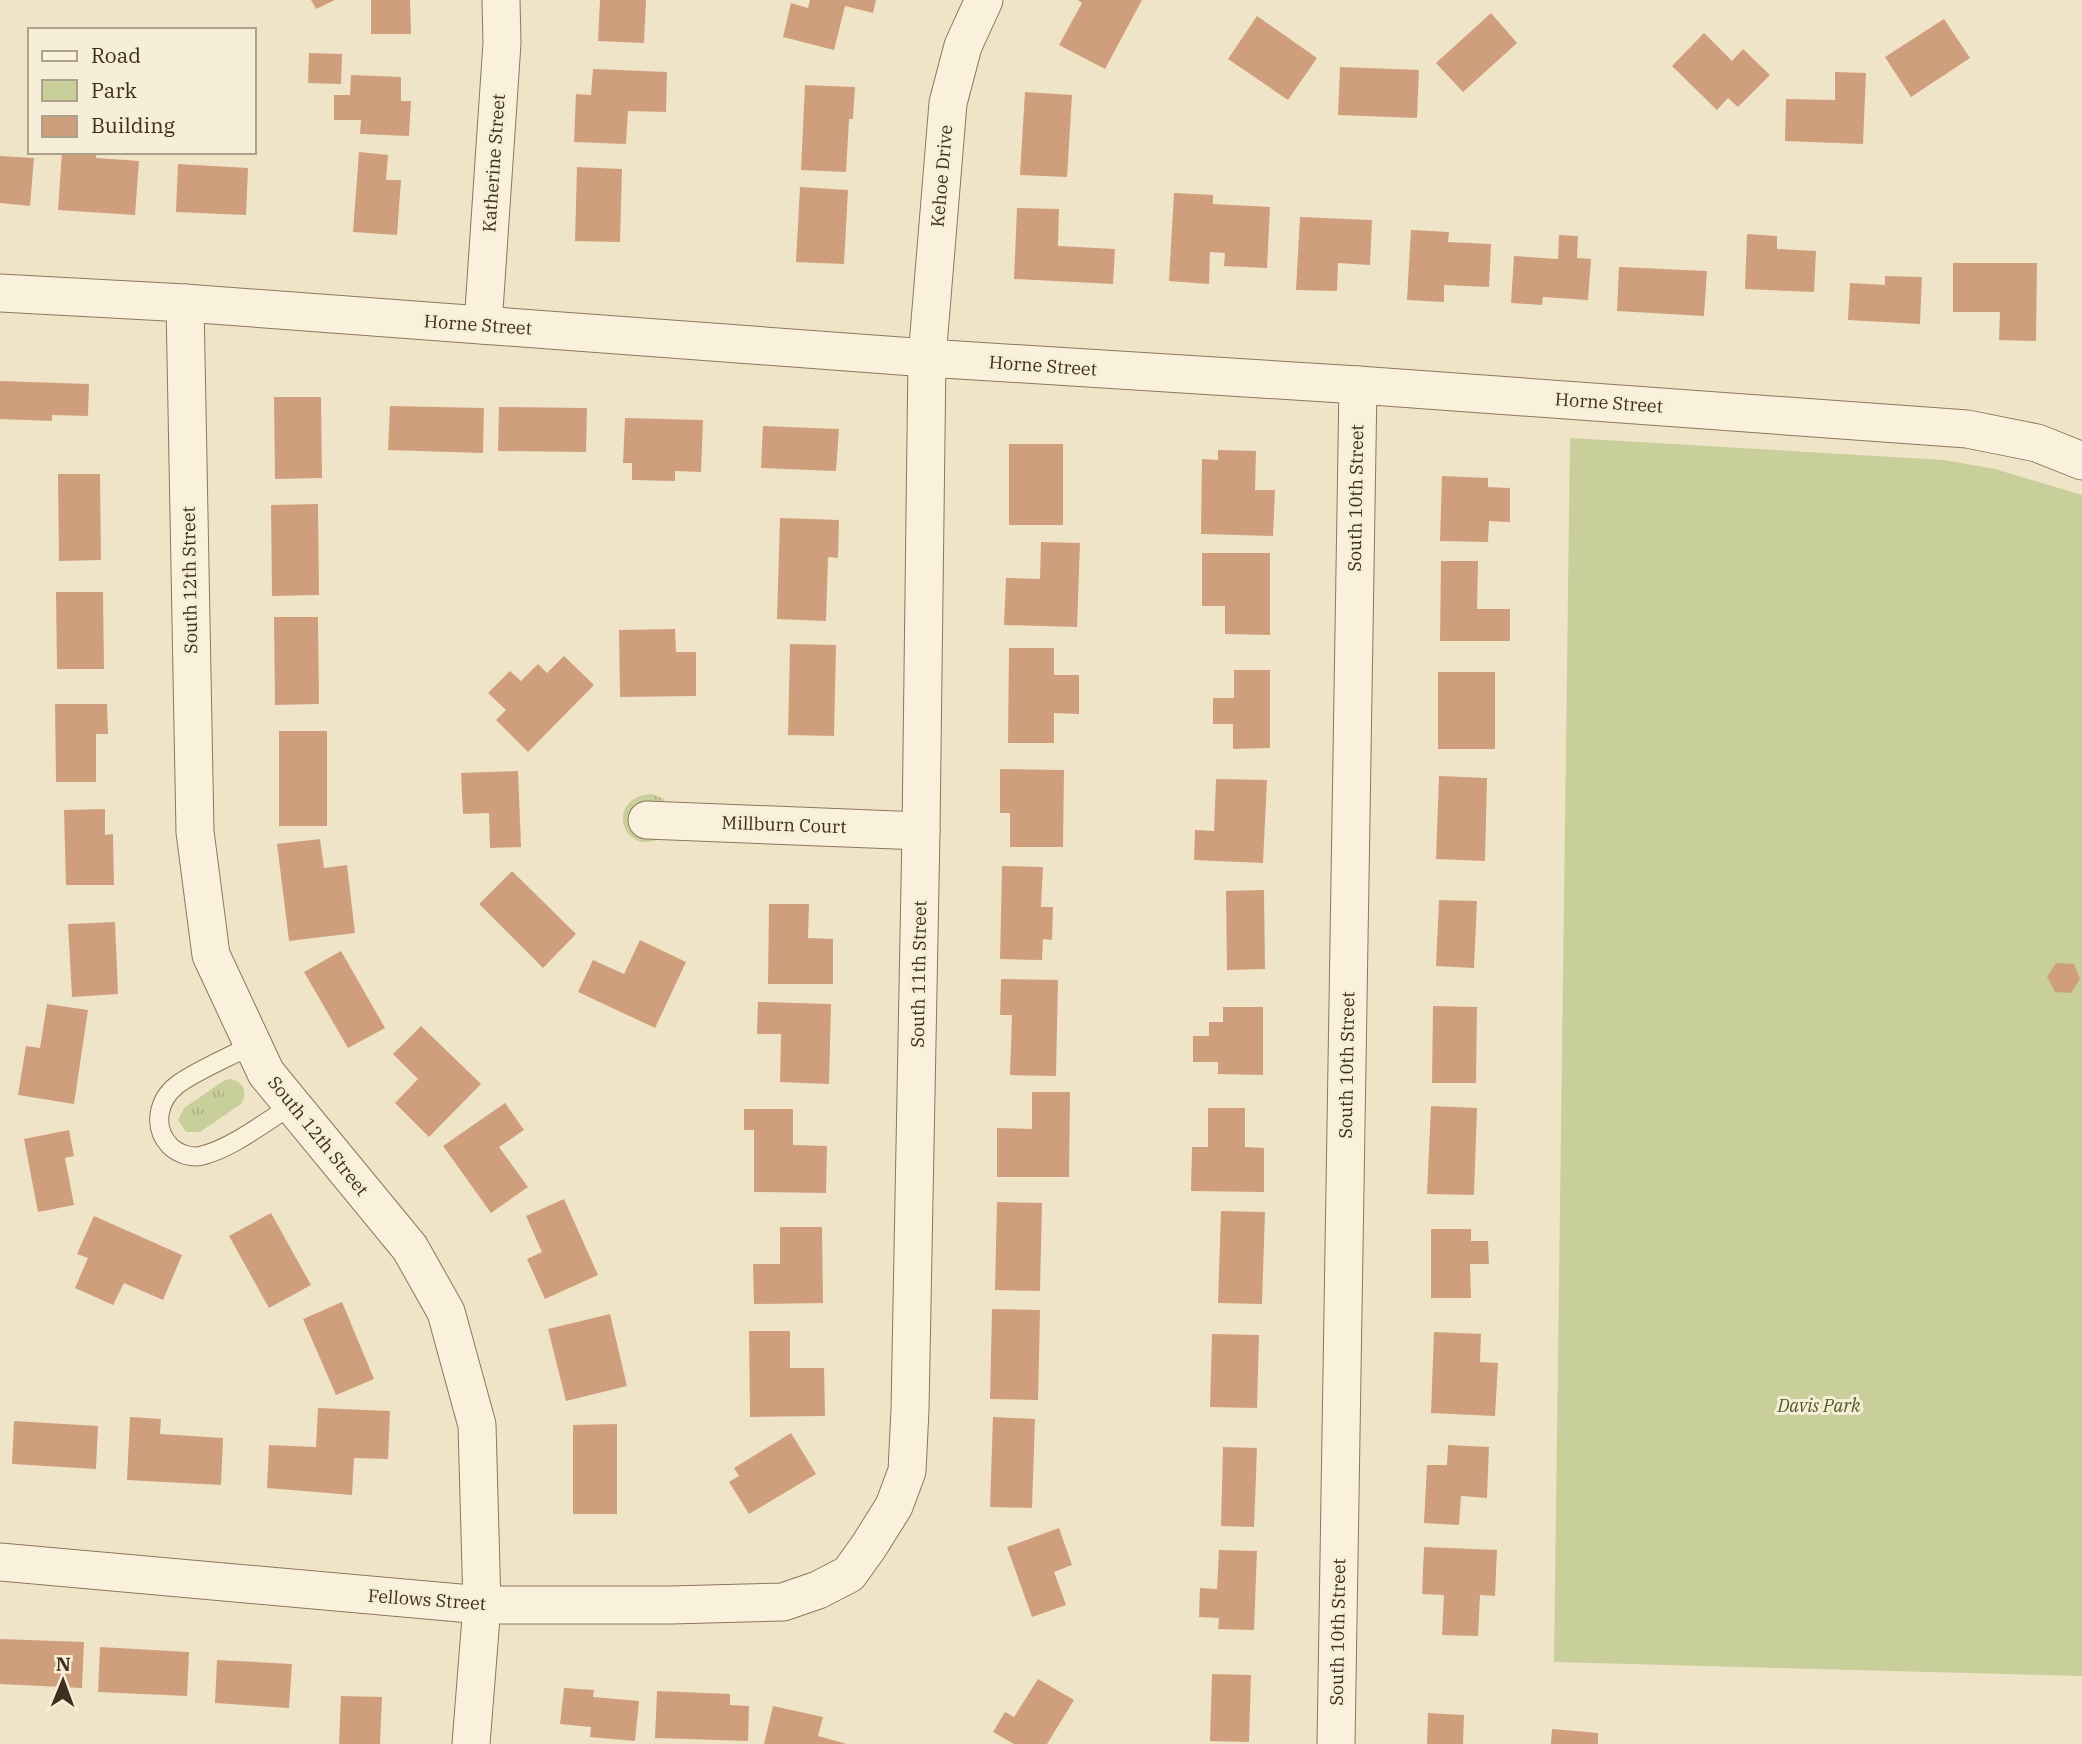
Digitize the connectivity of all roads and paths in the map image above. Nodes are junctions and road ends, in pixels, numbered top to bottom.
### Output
1 (501, 0) edge
2 (984, 0) edge
3 (0, 293) edge
4 (185, 303) junction
5 (483, 326) junction
6 (927, 358) junction
7 (1358, 385) junction
8 (2082, 461) edge
9 (647, 820) dead end
10 (921, 831) junction
11 (253, 1044) junction
12 (293, 1105) junction
13 (0, 1562) edge
14 (849, 1574) joint
15 (482, 1605) junction
16 (471, 1744) edge
17 (1336, 1744) edge

1 - 5 street, Katherine Street
2 - 6 street, Kehoe Drive
3 - 4 street, Horne Street
4 - 5 street, Horne Street
4 - 11 street, South 12th Street
5 - 6 street, Horne Street
6 - 7 street, Horne Street
6 - 10 street, South 11th Street
7 - 8 street, Horne Street
7 - 17 street, South 10th Street
9 - 10 street, Millburn Court
10 - 14 street, South 11th Street
11 - 12 street, South 12th Street
11 - 12 lane
12 - 15 street, South 12th Street
13 - 15 street, Fellows Street
14 - 15 street, Fellows Street
15 - 16 street, South 12th Street

